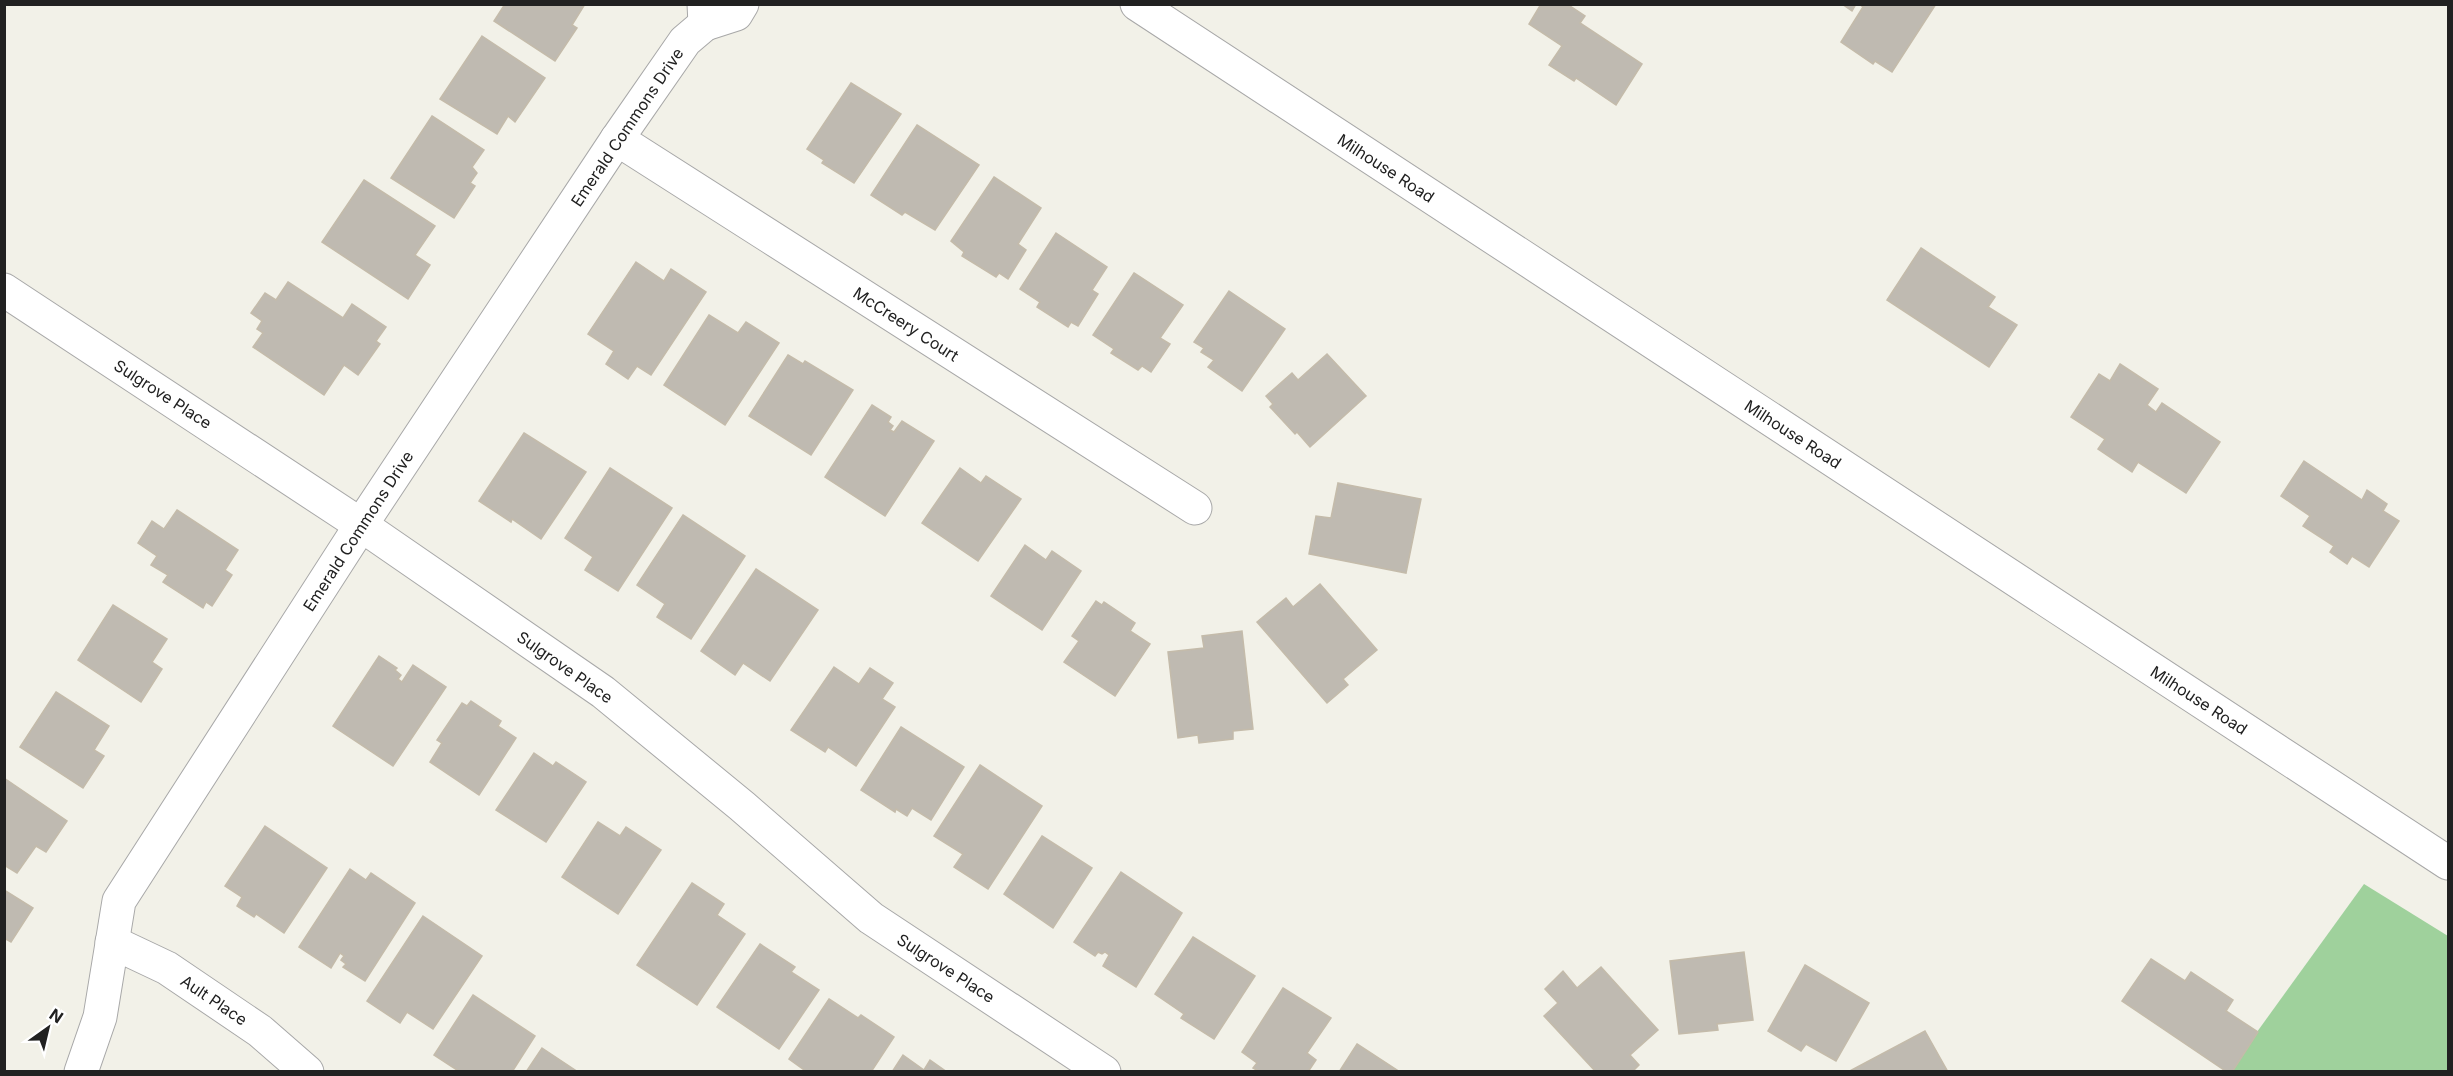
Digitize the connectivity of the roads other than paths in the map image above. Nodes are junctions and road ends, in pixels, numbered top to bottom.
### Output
1 (742, 4) edge
2 (1137, 4) edge
3 (705, 14) edge
4 (617, 139) junction
5 (4, 290) edge
6 (1195, 508) dead end
7 (361, 525) junction
8 (2448, 863) edge
9 (112, 942) junction
10 (81, 1071) edge
11 (307, 1071) edge
12 (1104, 1071) edge

1 - 3 street
2 - 8 street, Milhouse Road
3 - 4 street, Emerald Commons Drive
4 - 6 street, McCreery Court
4 - 7 street, Emerald Commons Drive
5 - 7 street, Sulgrove Place
7 - 9 street, Emerald Commons Drive
7 - 12 street, Sulgrove Place
9 - 10 street, Emerald Commons Drive
9 - 11 street, Ault Place

